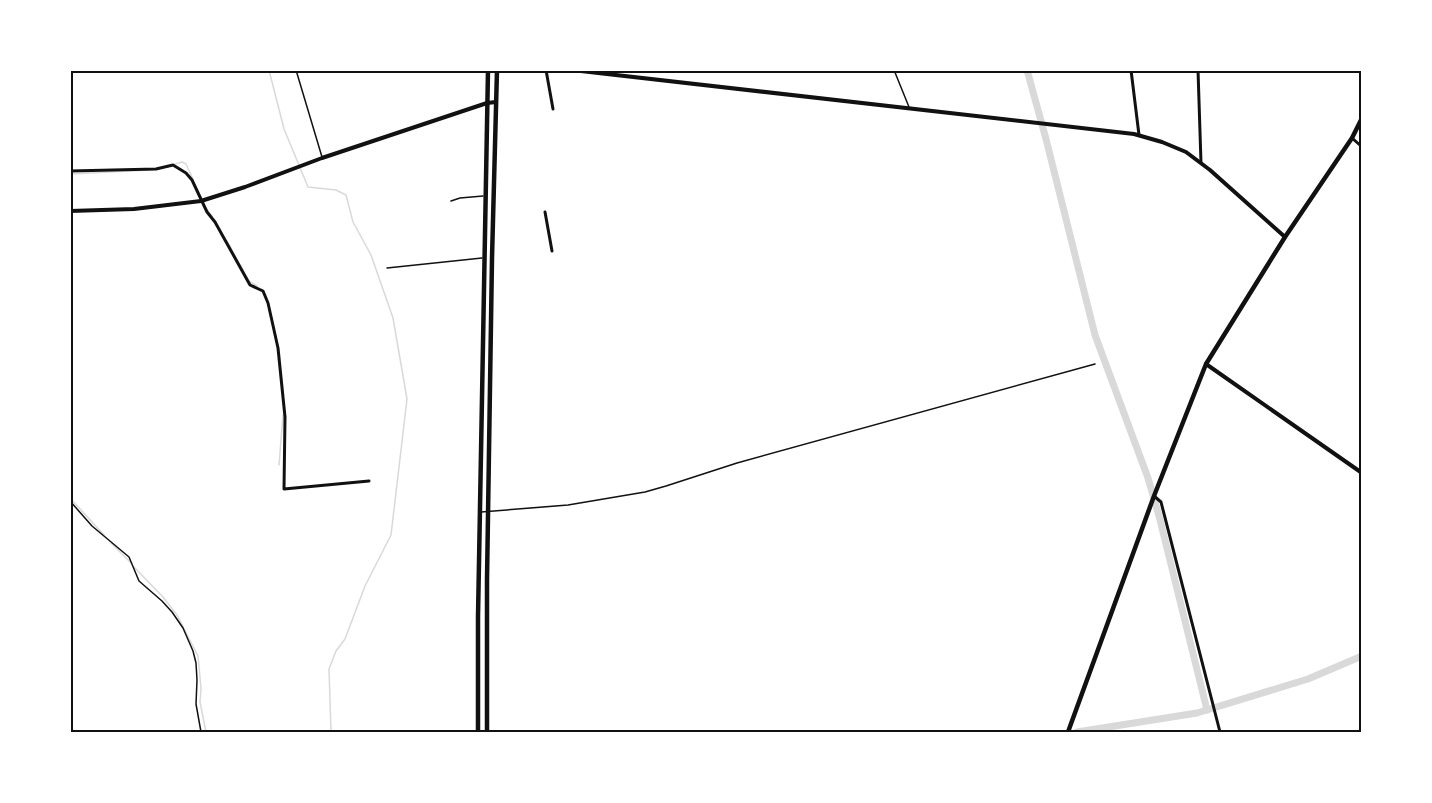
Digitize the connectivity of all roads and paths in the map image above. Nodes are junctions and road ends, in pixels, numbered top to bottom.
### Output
1 (296, 70) edge
2 (488, 70) edge
3 (497, 70) edge
4 (546, 70) edge
5 (572, 70) edge
6 (894, 70) edge
7 (1131, 70) edge
8 (1198, 70) edge
9 (487, 102) junction
10 (496, 102) junction
11 (909, 108) junction
12 (553, 109) dead end
13 (1362, 117) edge
14 (1139, 135) junction
15 (1352, 138) junction
16 (1362, 149) edge
17 (322, 158) junction
18 (1201, 163) junction
19 (70, 171) edge
20 (485, 196) junction
21 (493, 196) junction
22 (201, 201) junction
23 (451, 201) dead end
24 (70, 211) edge
25 (545, 212) dead end
26 (1285, 237) junction
27 (552, 251) dead end
28 (484, 258) junction
29 (492, 258) junction
30 (387, 268) dead end
31 (1095, 364) dead end
32 (1206, 364) junction
33 (1362, 473) edge
34 (369, 481) dead end
35 (1154, 496) junction
36 (70, 501) edge
37 (480, 512) junction
38 (488, 512) junction
39 (201, 732) edge
40 (478, 732) edge
41 (488, 732) edge
42 (1068, 732) edge
43 (1220, 732) edge

1 - 17 lane
2 - 9 main road
3 - 10 main road
4 - 12 street
5 - 11 street
6 - 11 lane
7 - 14 street
8 - 18 street
9 - 10 street
9 - 17 street
9 - 20 main road
10 - 21 main road
11 - 14 street
13 - 15 main road
14 - 18 street
15 - 16 street
15 - 26 main road
17 - 22 street
18 - 26 street
19 - 22 street
20 - 21 lane
20 - 23 lane
20 - 28 main road
21 - 29 main road
22 - 24 street
22 - 34 street
25 - 27 street
26 - 32 main road
28 - 29 lane
28 - 30 lane
28 - 37 main road
29 - 38 main road
31 - 38 lane
32 - 33 street
32 - 35 main road
35 - 42 main road
35 - 43 street
36 - 39 lane
37 - 38 lane
37 - 40 main road
38 - 41 main road

